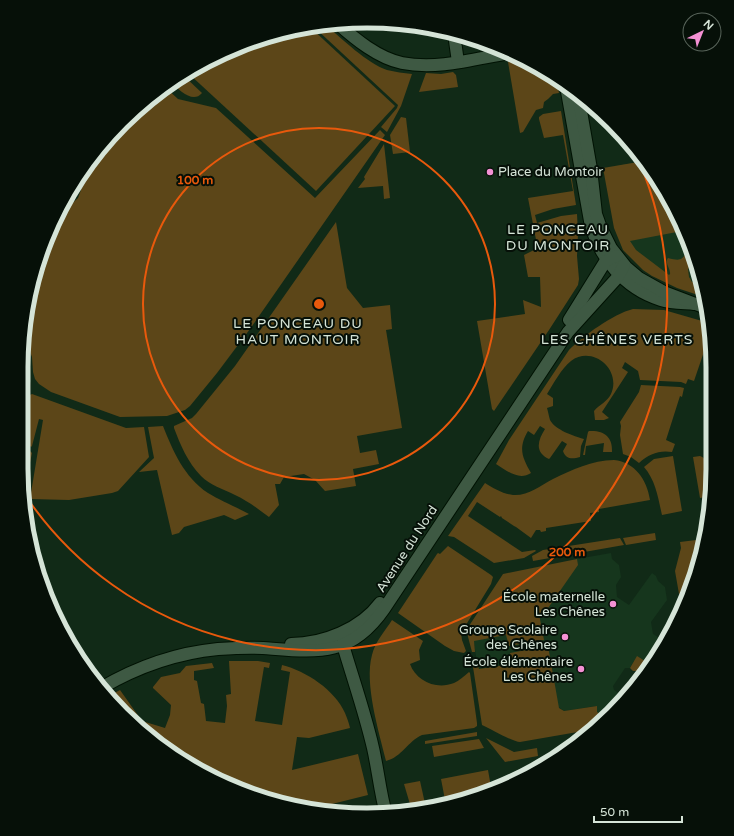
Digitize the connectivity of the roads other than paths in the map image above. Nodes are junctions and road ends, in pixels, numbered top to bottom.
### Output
1 (345, 29) edge
2 (455, 40) edge
3 (499, 55) edge
4 (458, 62) junction
5 (567, 94) edge
6 (580, 103) edge
7 (617, 264) junction
8 (700, 306) edge
9 (348, 629) junction
10 (343, 645) junction
11 (102, 681) edge
12 (106, 685) edge
13 (384, 807) edge

1 - 4 street
2 - 4 street
3 - 4 street
5 - 7 street
6 - 7 street
7 - 8 street
7 - 9 street, Avenue du Nord
7 - 10 street, Avenue du Nord
9 - 10 street
9 - 11 street, Avenue du Nord
10 - 12 street, Avenue du Nord
10 - 13 street

